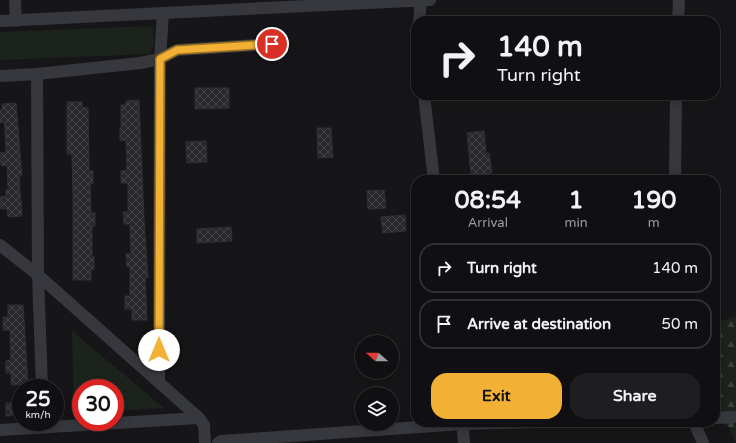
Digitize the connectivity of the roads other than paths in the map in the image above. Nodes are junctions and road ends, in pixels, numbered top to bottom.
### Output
1 (15, 0) edge
2 (421, 0) edge
3 (430, 0) edge
4 (678, 0) edge
5 (163, 13) junction
6 (419, 16) edge
7 (678, 16) edge
8 (0, 21) edge
9 (16, 21) junction
10 (272, 44) dead end
11 (160, 59) junction
12 (37, 74) junction
13 (0, 76) edge
14 (425, 100) edge
15 (676, 100) edge
16 (433, 175) edge
17 (675, 175) edge
18 (0, 245) edge
19 (38, 275) junction
20 (42, 379) edge
21 (159, 381) junction
22 (736, 417) edge
23 (720, 418) edge
24 (201, 421) junction
25 (64, 424) edge
26 (411, 427) edge
27 (462, 427) edge
28 (696, 427) edge
29 (12, 428) edge
30 (0, 430) edge
31 (221, 442) edge
32 (205, 443) edge
33 (464, 443) edge
34 (703, 443) edge

1 - 9 street
2 - 3 street
2 - 5 street
2 - 6 street
4 - 7 street
5 - 9 street
5 - 11 street
8 - 9 street
10 - 11 street
11 - 12 street
11 - 21 street
12 - 13 street
12 - 19 street
14 - 16 street
15 - 17 street
18 - 19 street
19 - 20 street
19 - 21 street
21 - 24 street
22 - 23 street
24 - 25 street
24 - 31 street
24 - 32 street
26 - 31 street
27 - 33 street
28 - 34 street
29 - 30 street

